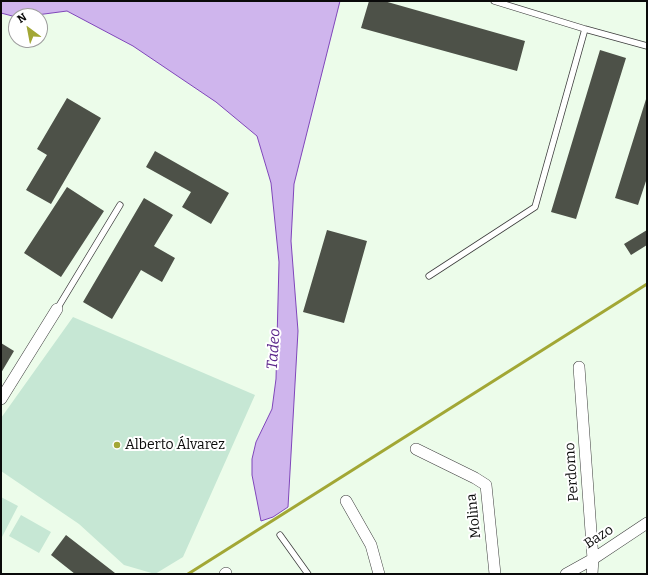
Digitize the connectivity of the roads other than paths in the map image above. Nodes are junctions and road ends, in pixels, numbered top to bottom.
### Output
1 (494, 1) edge
2 (585, 29) junction
3 (647, 46) edge
4 (120, 205) dead end
5 (429, 276) dead end
6 (57, 309) joint
7 (579, 367) dead end
8 (1, 399) edge
9 (416, 449) dead end
10 (346, 501) dead end
11 (647, 523) edge
12 (280, 535) dead end
13 (593, 559) junction
14 (308, 574) edge
15 (380, 574) edge
16 (495, 574) edge
17 (566, 574) edge
18 (592, 574) edge

1 - 2 lane
2 - 3 lane
2 - 5 lane
4 - 6 lane
6 - 8 street
7 - 13 street, Perdomo
9 - 16 street, Molina
10 - 15 street
11 - 13 street, Bazo
12 - 14 lane
13 - 17 street, Bazo
13 - 18 street, Perdomo

